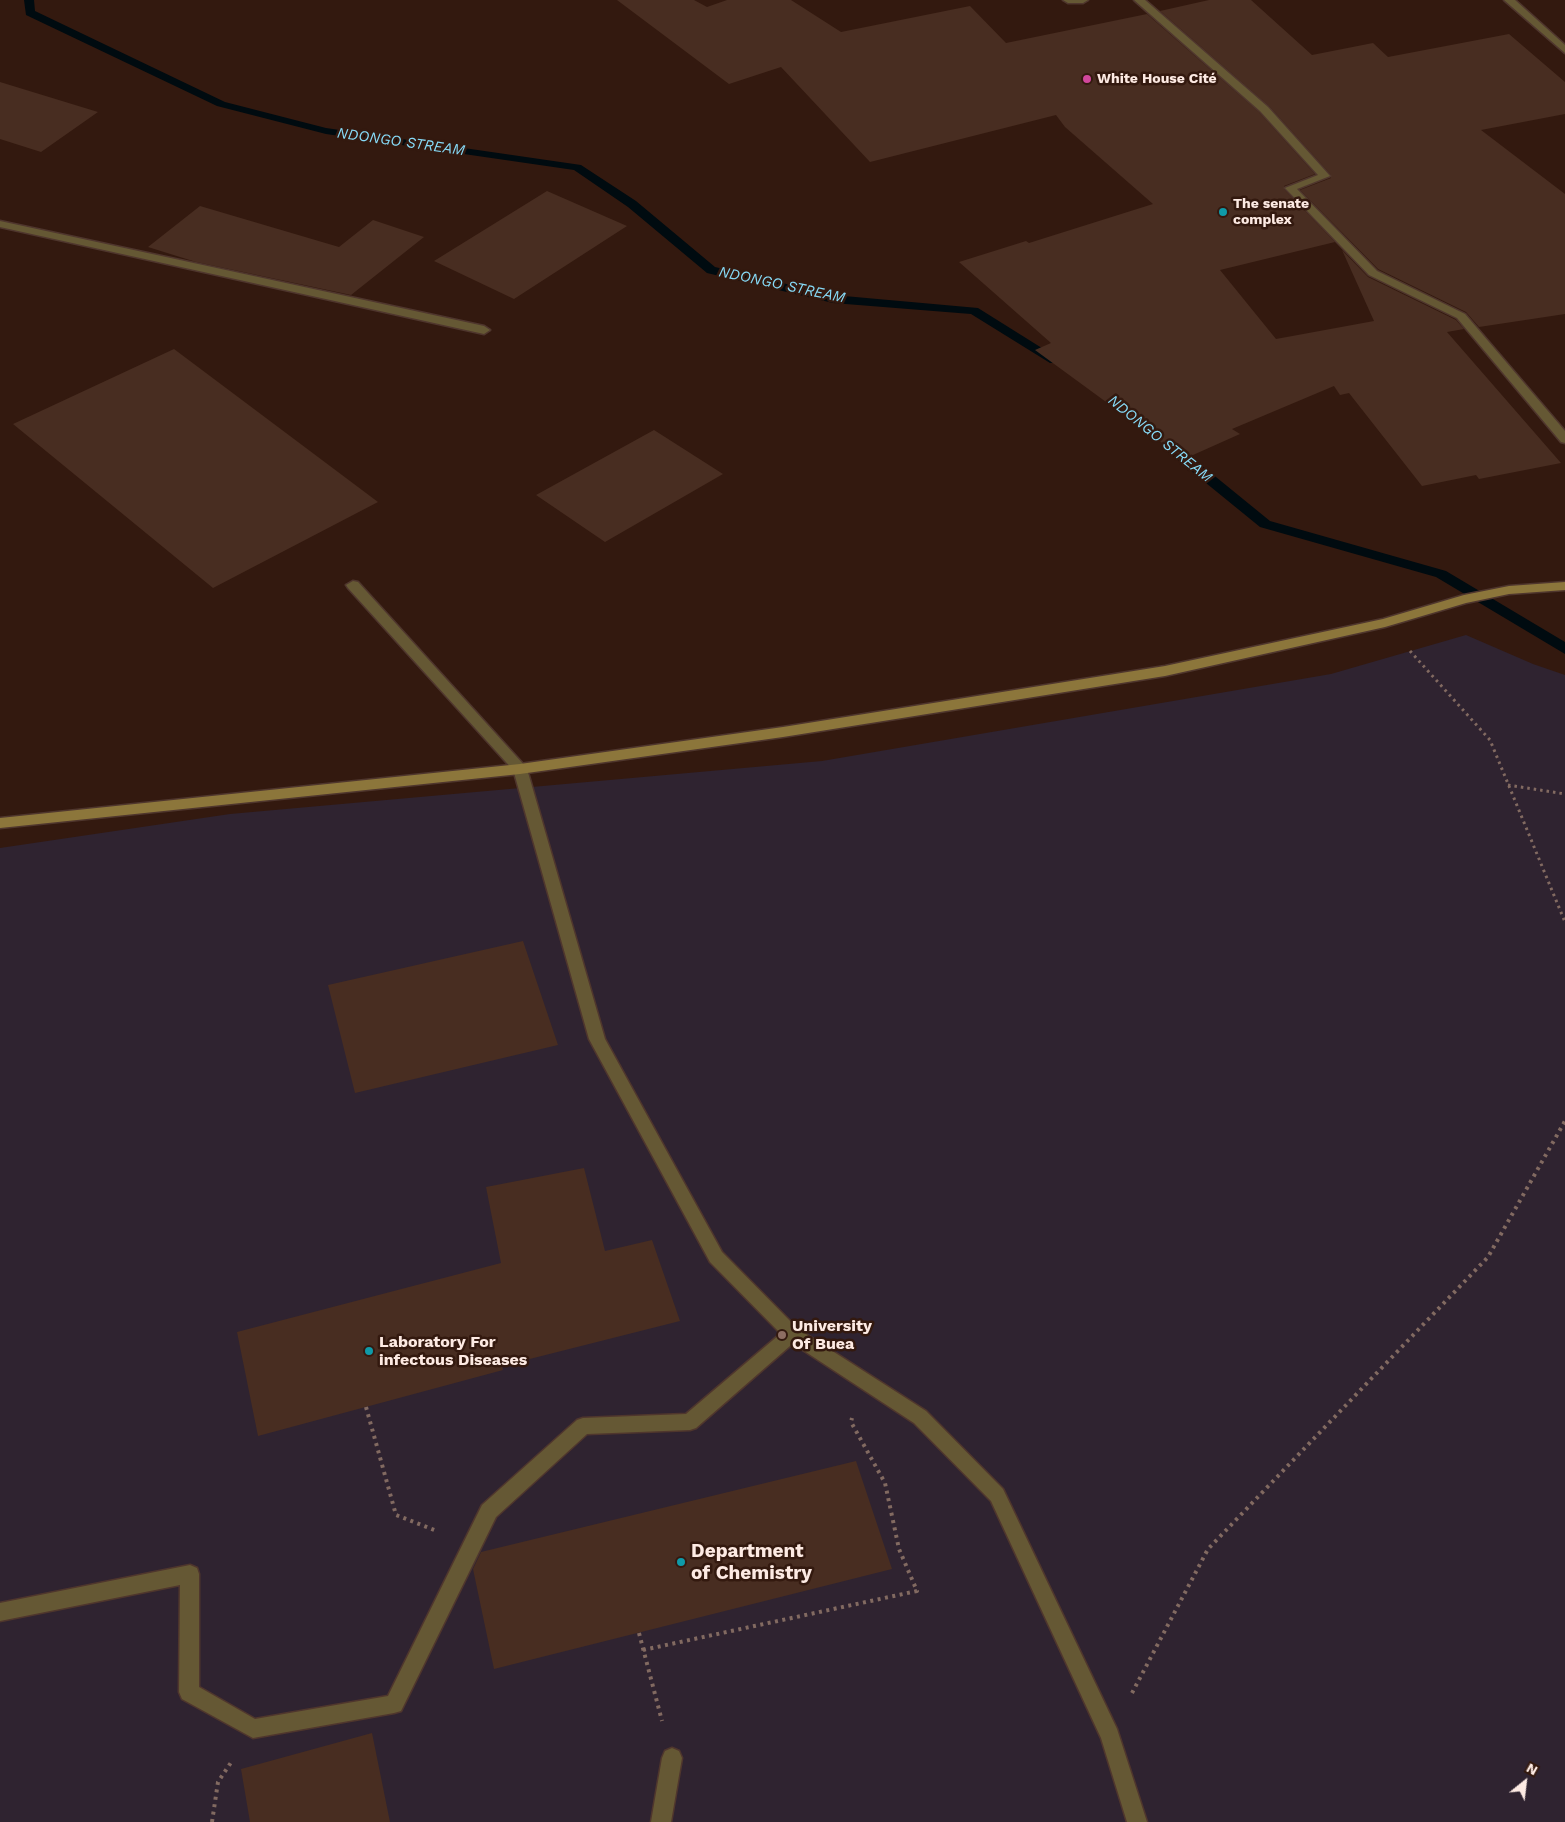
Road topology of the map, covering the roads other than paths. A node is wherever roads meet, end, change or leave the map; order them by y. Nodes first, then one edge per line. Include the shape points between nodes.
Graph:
1 (1068, 0) edge
2 (1083, 0) edge
3 (1139, 0) edge
4 (1509, 0) edge
5 (1565, 50) edge
6 (0, 224) edge
7 (484, 330) dead end
8 (1565, 439) edge
9 (353, 585) dead end
10 (1565, 586) edge
11 (520, 769) junction
12 (0, 823) edge
13 (792, 1334) junction
14 (0, 1612) edge
15 (672, 1758) road end
16 (661, 1822) edge
17 (1137, 1822) edge

1 - 2 street
3 - 8 street via 1264,109 1325,176 1290,188 1373,273 1461,316
4 - 5 street
6 - 7 street
9 - 11 street
10 - 11 street via 1509,590 1464,599 1385,624 1165,671 783,732
11 - 12 street
11 - 13 street via 597,1039 716,1257
13 - 14 street via 690,1422 583,1426 489,1511 394,1704 253,1729 189,1692 190,1574
13 - 17 street via 920,1417 997,1495 1110,1736
15 - 16 street

